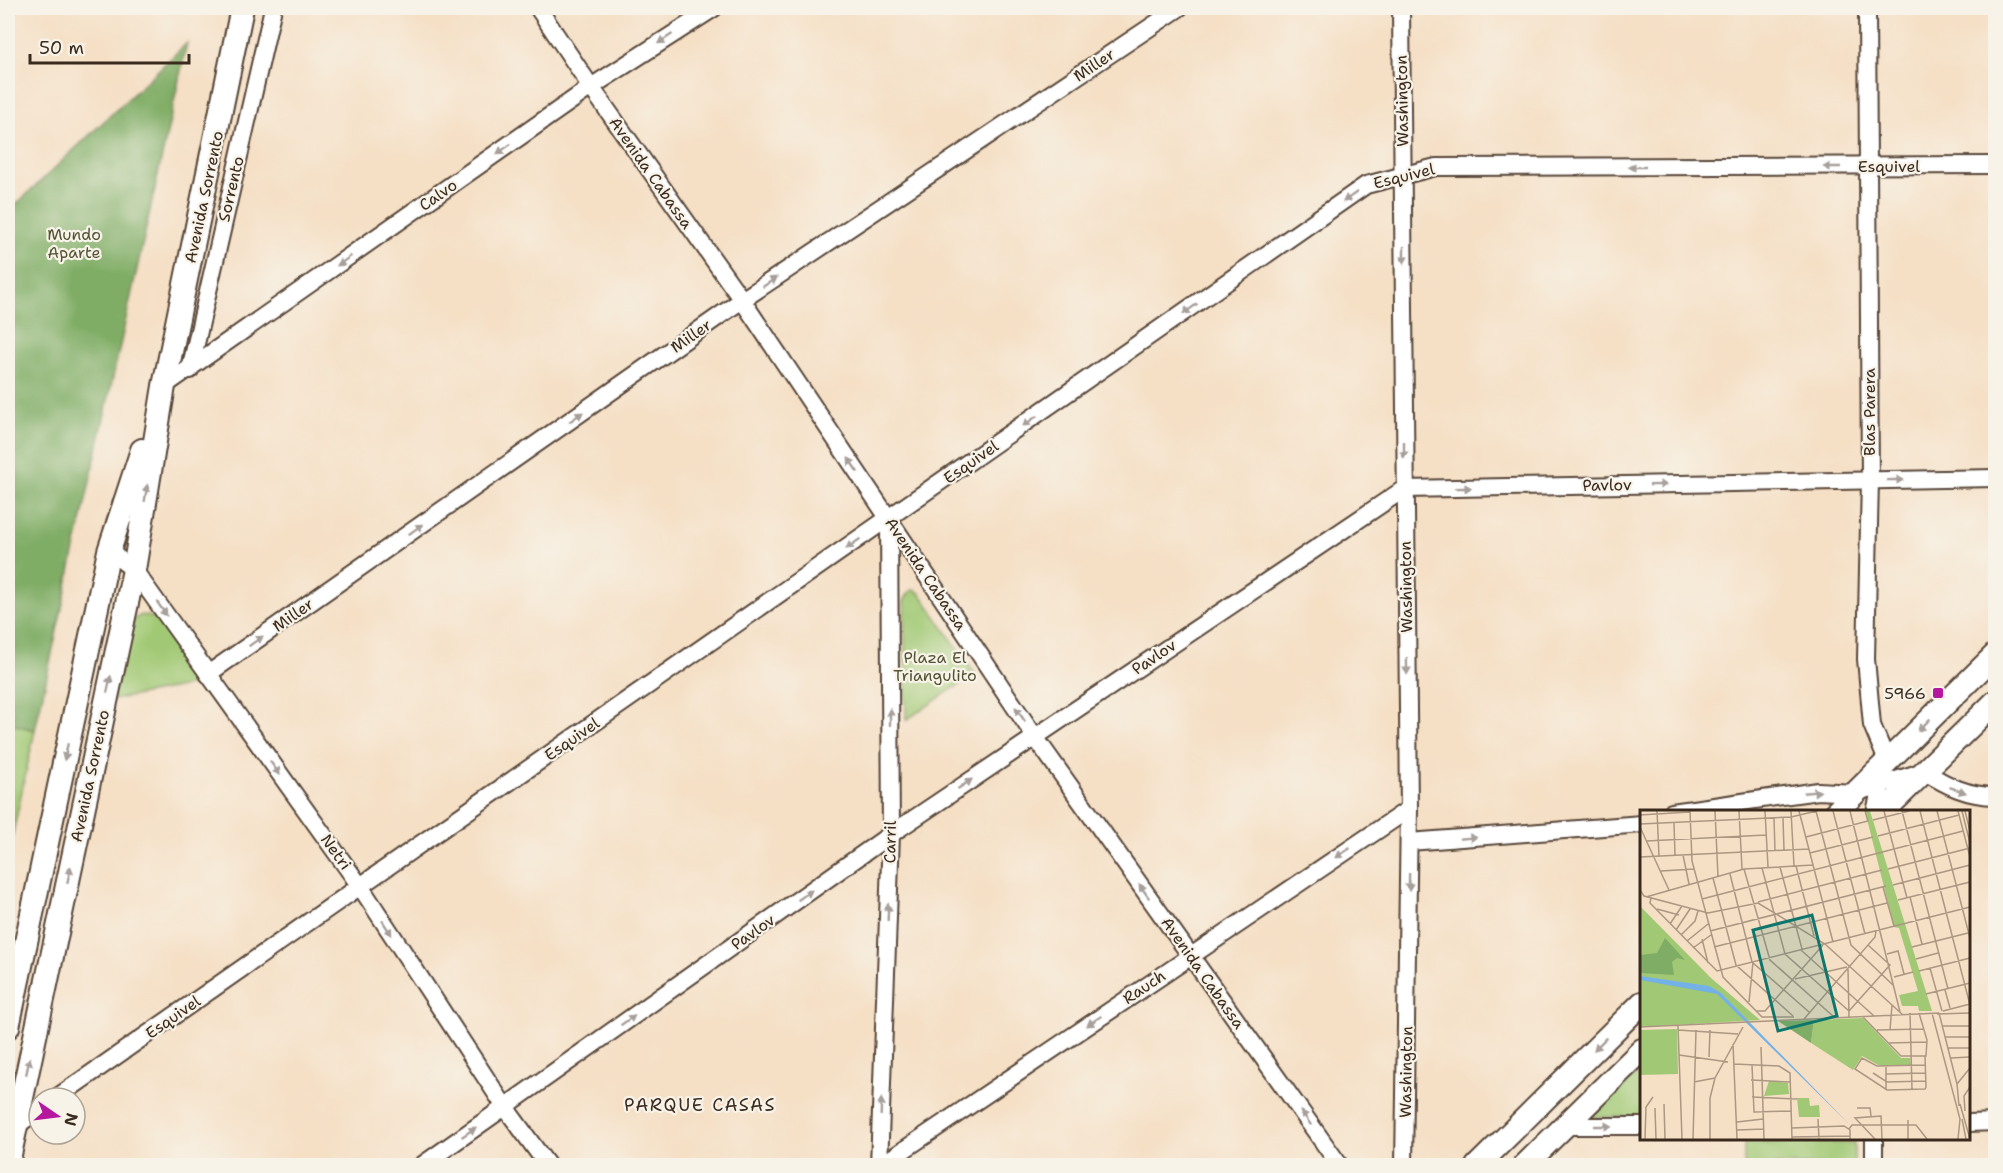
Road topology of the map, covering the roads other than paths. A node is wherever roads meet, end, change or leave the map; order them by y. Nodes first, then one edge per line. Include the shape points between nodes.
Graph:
1 (242, 8) edge
2 (273, 8) edge
3 (538, 8) edge
4 (714, 8) edge
5 (1179, 8) edge
6 (1401, 8) edge
7 (1866, 8) edge
8 (591, 87) junction
9 (1995, 165) edge
10 (1868, 167) junction
11 (1403, 176) junction
12 (742, 300) junction
13 (190, 370) junction
14 (164, 386) junction
15 (1995, 478) edge
16 (1870, 480) junction
17 (1404, 489) junction
18 (889, 519) junction
19 (109, 551) junction
20 (134, 570) junction
21 (1995, 654) edge
22 (208, 674) junction
23 (1995, 701) edge
24 (1035, 737) junction
25 (1887, 761) junction
26 (1924, 771) junction
27 (1881, 785) junction
28 (1855, 793) junction
29 (1995, 796) edge
30 (1409, 809) junction
31 (1686, 810) edge
32 (1838, 810) edge
33 (1875, 810) edge
34 (1885, 810) edge
35 (1640, 824) edge
36 (891, 834) junction
37 (1409, 842) junction
38 (360, 886) junction
39 (1190, 956) junction
40 (1640, 1004) edge
41 (8, 1027) edge
42 (1640, 1051) edge
43 (73, 1086) edge
44 (505, 1107) junction
45 (27, 1117) edge
46 (1995, 1122) edge
47 (1970, 1123) edge
48 (12, 1125) edge
49 (1564, 1126) junction
50 (1640, 1126) edge
51 (1874, 1140) edge
52 (8, 1164) edge
53 (421, 1166) edge
54 (548, 1166) edge
55 (879, 1166) edge
56 (1340, 1166) edge
57 (1404, 1166) edge
58 (1477, 1166) edge
59 (1524, 1166) edge
60 (1874, 1166) edge

1 - 14 main road, Avenida Sorrento
2 - 13 street, Sorrento
3 - 8 street, Avenida Cabassa
4 -> 8 street, Calvo
12 -> 5 street, Miller
6 - 11 street, Washington
7 - 10 street, Blas Parera
8 - 12 street, Avenida Cabassa
8 -> 13 street, Calvo
9 - 10 street, Esquivel
10 -> 11 street, Esquivel via 1436,167
10 - 16 street, Blas Parera
11 -> 17 street, Washington
11 -> 18 street, Esquivel via 1366,185
18 -> 12 street, Avenida Cabassa
22 -> 12 street, Miller
13 - 14 street, Calvo
14 - 19 main road, Avenida Sorrento
20 -> 14 main road, Avenida Sorrento
16 -> 15 street, Pavlov
17 -> 16 street, Pavlov
16 - 25 street, Blas Parera via 1866,659 1872,725
17 - 24 street, Pavlov
17 -> 30 street, Washington
24 -> 18 street, Avenida Cabassa
36 -> 18 street, Carril
18 -> 38 street, Esquivel
19 - 20 street, Netri
19 -> 41 main road, Avenida Sorrento
20 -> 22 street, Netri
48 -> 20 main road, Avenida Sorrento
21 -> 25 main road
22 -> 38 street, Netri
23 - 26 main road
36 -> 24 street, Pavlov
39 -> 24 street, Avenida Cabassa
25 - 27 street
25 - 28 main road
26 - 27 street
26 -> 29 street via 1951,788
26 - 34 main road
27 - 28 street
27 - 33 street
31 -> 28 street via 1818,791
28 - 32 main road
30 - 37 street, Washington
30 -> 39 street, Rauch
37 -> 35 street
44 -> 36 street, Pavlov
55 -> 36 street, Carril
37 -> 57 street, Washington
38 - 43 street, Esquivel
38 -> 44 street, Netri
39 -> 55 street, Rauch
56 -> 39 street, Avenida Cabassa
40 -> 58 main road
42 - 49 main road
53 -> 44 street, Pavlov
44 - 54 street, Netri
45 - 48 street
46 - 47 street
48 - 52 main road, Avenida Sorrento
49 -> 50 street
49 - 59 main road
51 - 60 street

